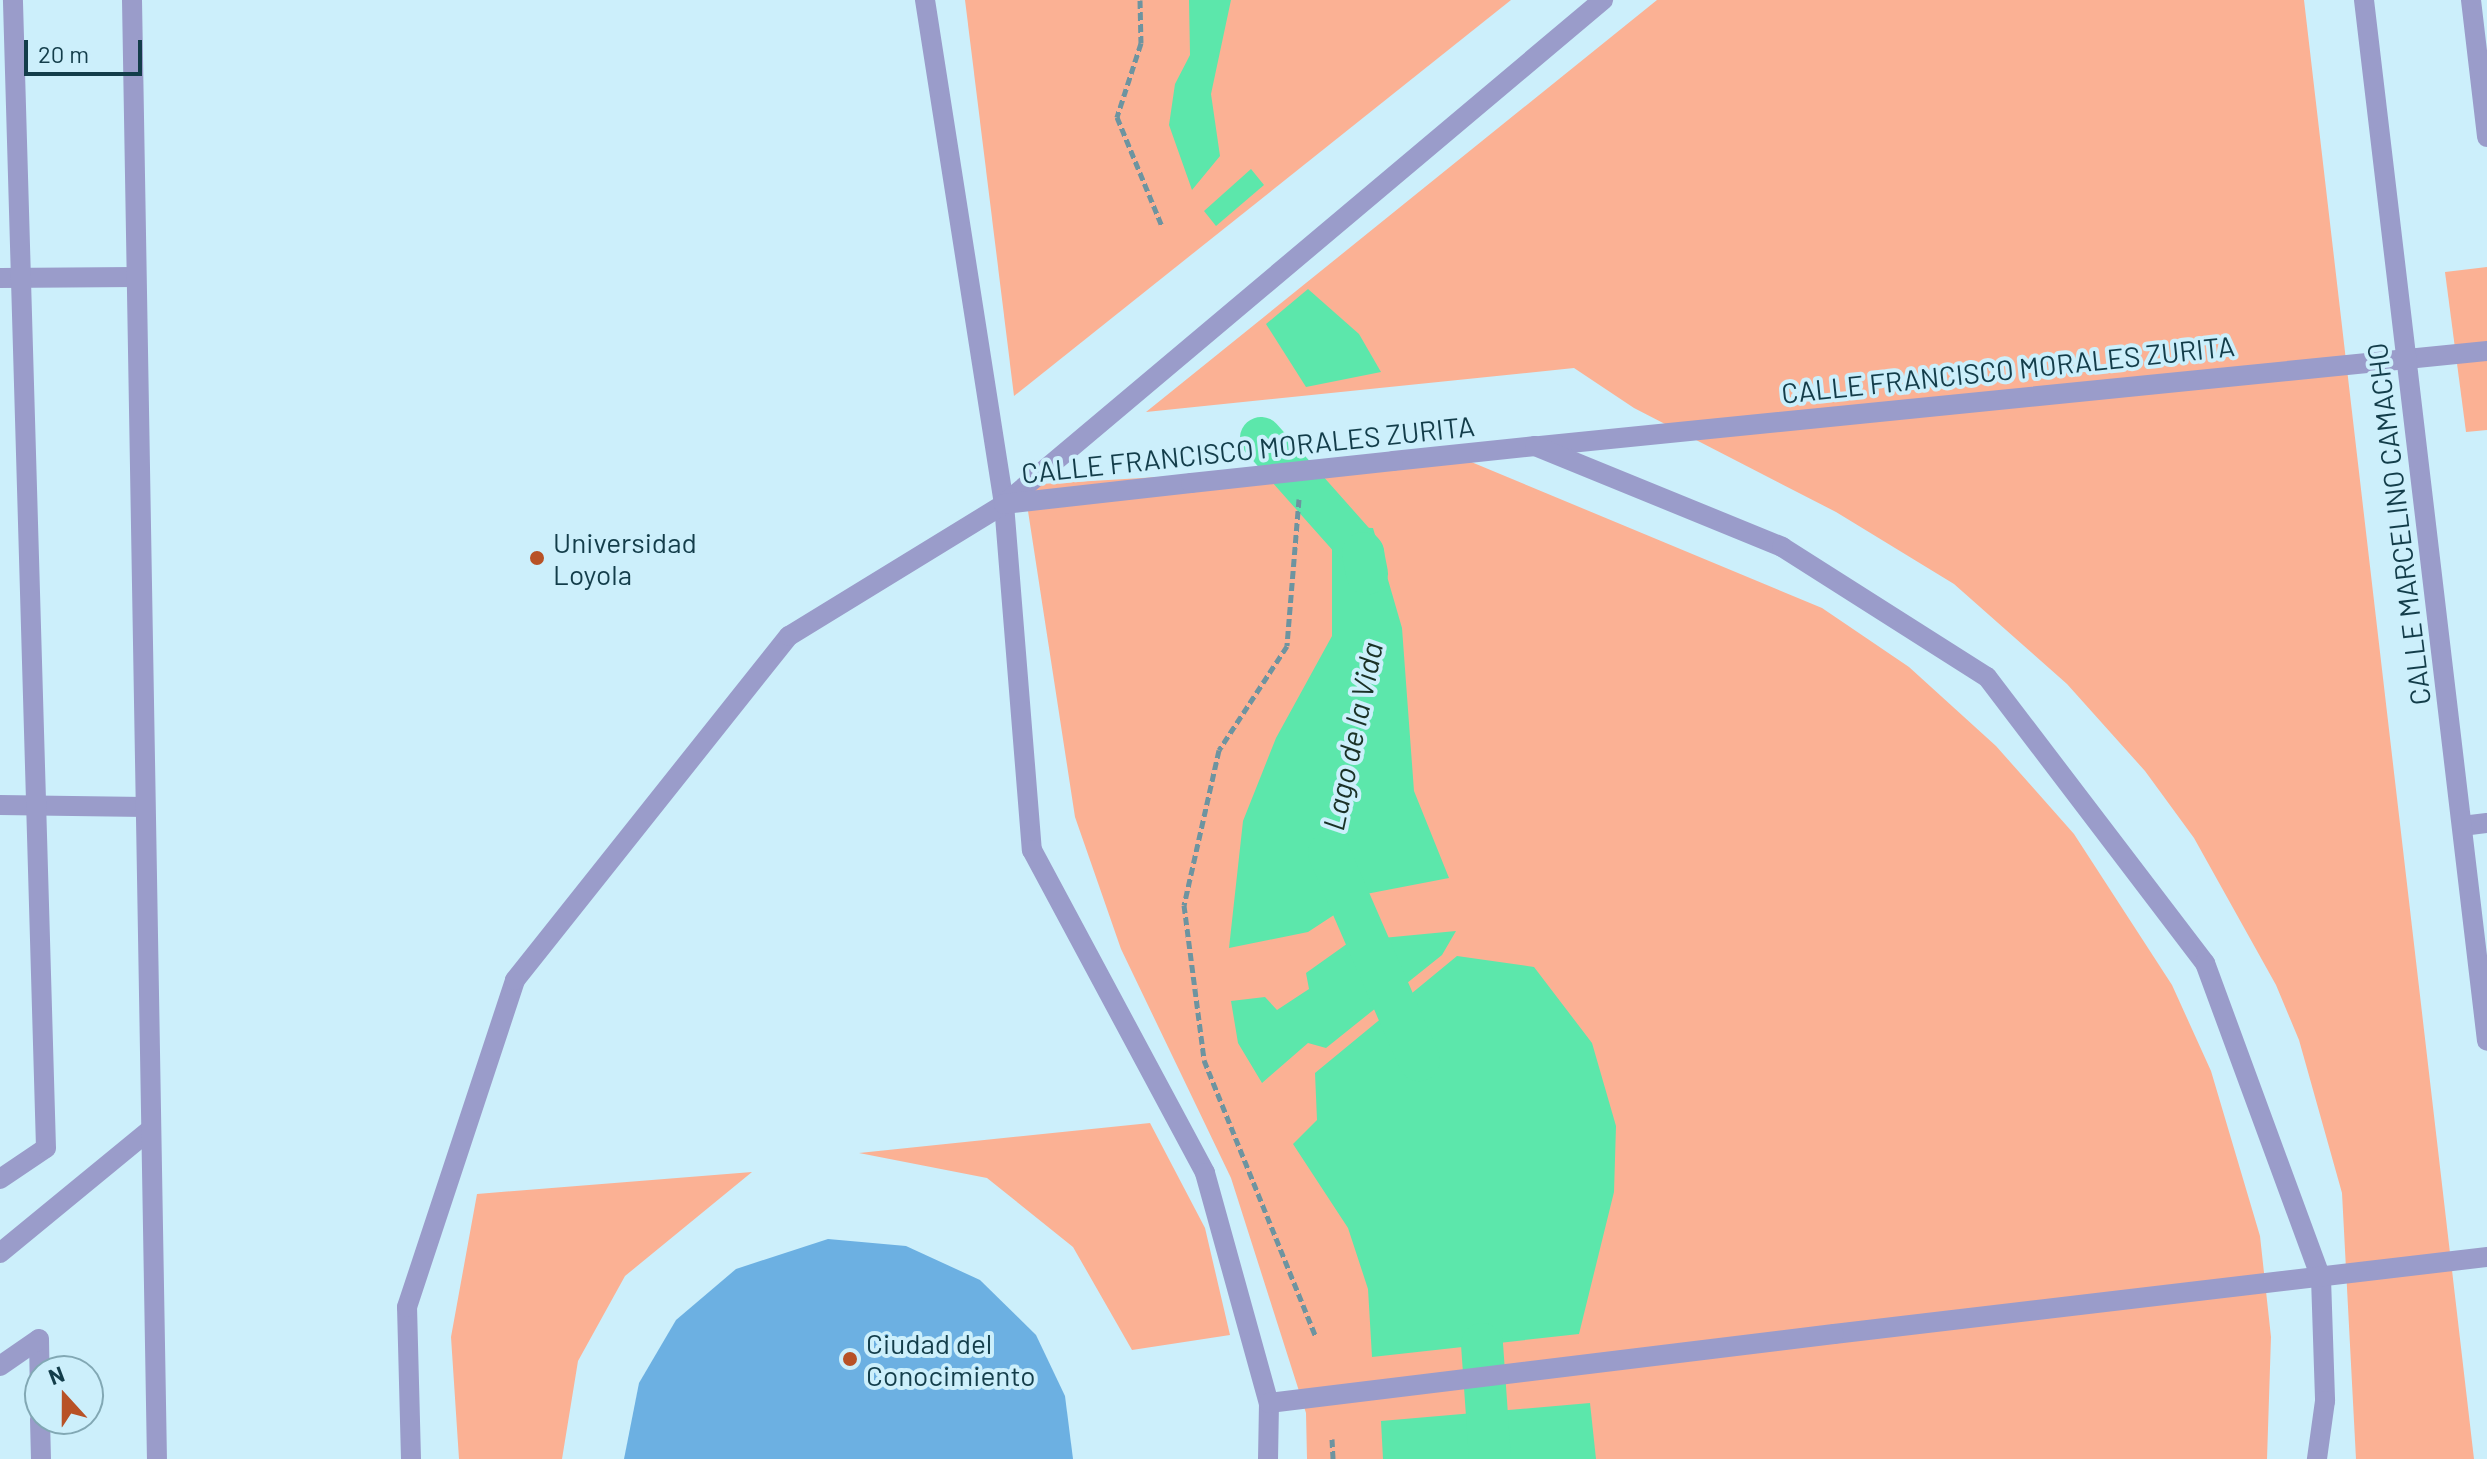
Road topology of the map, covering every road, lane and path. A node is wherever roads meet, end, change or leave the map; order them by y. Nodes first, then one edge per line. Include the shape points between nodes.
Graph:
1 (13, 0) edge
2 (132, 0) edge
3 (925, 0) edge
4 (1140, 0) edge
5 (1603, 0) edge
6 (2364, 0) edge
7 (2471, 0) edge
8 (2487, 137) edge
9 (1162, 226) dead end
10 (136, 277) junction
11 (0, 278) edge
12 (22, 278) junction
13 (2487, 351) edge
14 (2406, 359) junction
15 (1535, 446) junction
16 (1300, 490) dead end
17 (1004, 504) junction
18 (0, 805) edge
19 (37, 805) junction
20 (145, 807) junction
21 (2487, 823) edge
22 (2462, 826) junction
23 (2487, 1041) edge
24 (150, 1130) junction
25 (0, 1179) edge
26 (0, 1253) edge
27 (2487, 1257) edge
28 (2321, 1278) junction
29 (1316, 1337) dead end
30 (39, 1355) edge
31 (0, 1366) edge
32 (1269, 1403) junction
33 (40, 1435) edge
34 (1332, 1439) dead end
35 (41, 1459) edge
36 (157, 1459) edge
37 (411, 1459) edge
38 (1268, 1459) edge
39 (1333, 1459) edge
40 (2317, 1459) edge

1 - 12 street
2 - 10 street
3 - 17 street
4 - 9 path via 1141,43 1117,117
5 - 17 street
6 - 14 street, CALLE MARCELINO CAMACHO
7 - 8 street
10 - 12 street
10 - 20 street
11 - 12 street
12 - 19 street
13 - 14 street, CALLE FRANCISCO MORALES ZURITA
14 - 15 street, CALLE FRANCISCO MORALES ZURITA
14 - 22 street, CALLE MARCELINO CAMACHO
15 - 17 street, CALLE FRANCISCO MORALES ZURITA, bridge
15 - 28 street, CALLE FRANCISCO MORALES ZURITA via 1782,547 1987,677 2205,963
16 - 29 path via 1287,646 1219,750 1184,905 1204,1060
17 - 32 street via 1032,850 1205,1173
17 - 37 street, CALLE FRANCISCO MORALES ZURITA via 789,636 515,980 407,1307
18 - 19 street
19 - 20 street
19 - 25 street via 46,1148
20 - 24 street
21 - 22 street
22 - 23 street, CALLE MARCELINO CAMACHO
24 - 26 street
24 - 36 street
27 - 28 street
28 - 32 street, bridge
28 - 40 street, CALLE FRANCISCO MORALES ZURITA via 2325,1401
30 - 31 street via 39,1339
32 - 38 street
33 - 35 street
34 - 39 path

